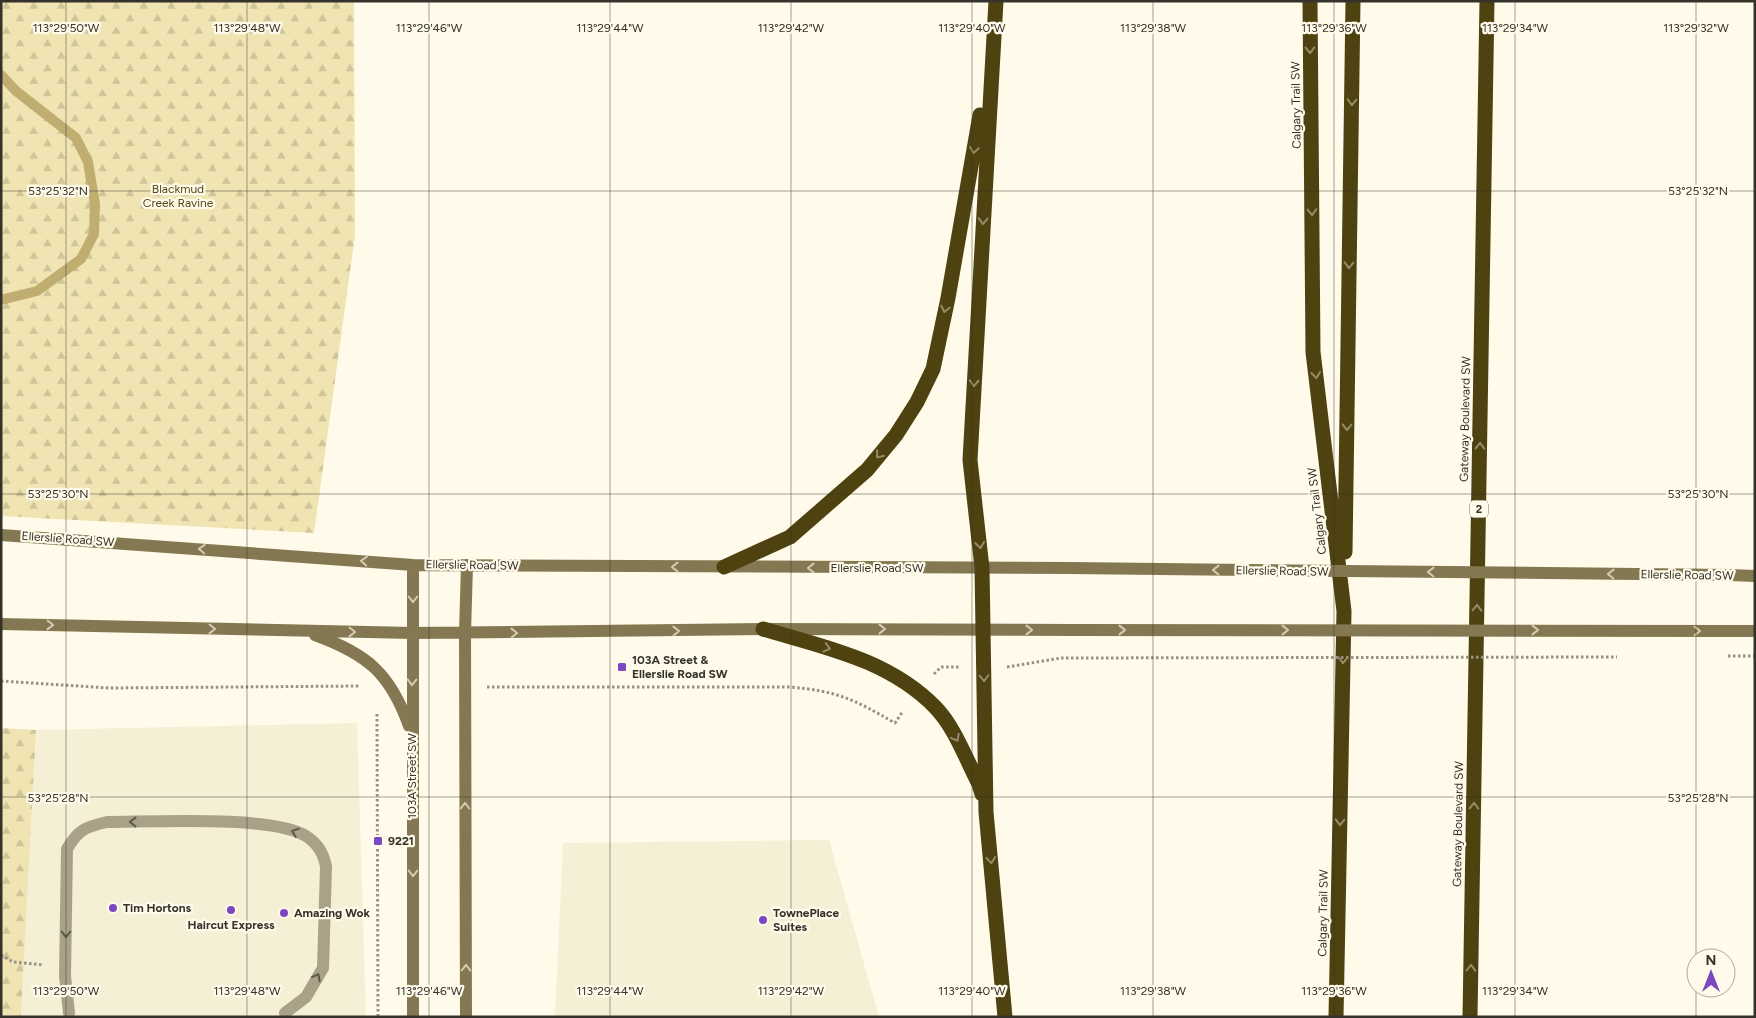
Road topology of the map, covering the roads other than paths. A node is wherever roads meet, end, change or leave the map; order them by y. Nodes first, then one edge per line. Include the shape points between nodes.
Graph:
1 (996, 1) edge
2 (1310, 1) edge
3 (1353, 1) edge
4 (1487, 1) edge
5 (992, 50) junction
6 (1, 534) edge
7 (413, 564) junction
8 (467, 565) junction
9 (724, 567) junction
10 (982, 568) junction
11 (1755, 576) edge
12 (1344, 611) junction
13 (1, 624) edge
14 (763, 630) junction
15 (984, 630) junction
16 (1755, 630) edge
17 (303, 631) junction
18 (413, 633) junction
19 (465, 633) junction
20 (412, 736) junction
21 (986, 812) junction
22 (69, 1013) dead end
23 (285, 1013) dead end
24 (413, 1017) edge
25 (466, 1017) edge
26 (1005, 1017) edge
27 (1336, 1017) edge
28 (1470, 1017) edge

1 - 5 highway
2 -> 12 highway, Calgary Trail SW via 1313,352
3 -> 12 highway
28 -> 4 highway, Gateway Boulevard SW / 2
5 -> 9 highway via 933,369 917,402 896,435 867,470 790,537
5 -> 10 highway via 970,460
7 -> 6 main road, Ellerslie Road SW
7 - 8 main road, Ellerslie Road SW
7 -> 18 main road, 103A Street SW
9 -> 8 main road, Ellerslie Road SW
8 - 19 main road
10 -> 9 main road, Ellerslie Road SW
11 -> 10 main road, Ellerslie Road SW, bridge
10 - 15 highway
12 -> 27 highway, Calgary Trail SW
13 -> 17 main road
14 -> 15 main road
19 -> 14 main road
14 -> 21 highway via 858,657 903,680 918,692 948,724 980,784
15 -> 16 main road, bridge
15 -> 21 highway
17 -> 18 main road
17 - 20 main road via 338,644 367,660 391,686
18 - 19 main road
18 -> 20 main road, 103A Street SW
25 -> 19 main road
20 -> 24 main road, 103A Street SW
21 -> 26 highway
23 -> 22 lane via 306,997 323,968 326,867 325,855 318,847 306,836 288,829 250,823 107,822 91,825 76,834 67,849 66,996

